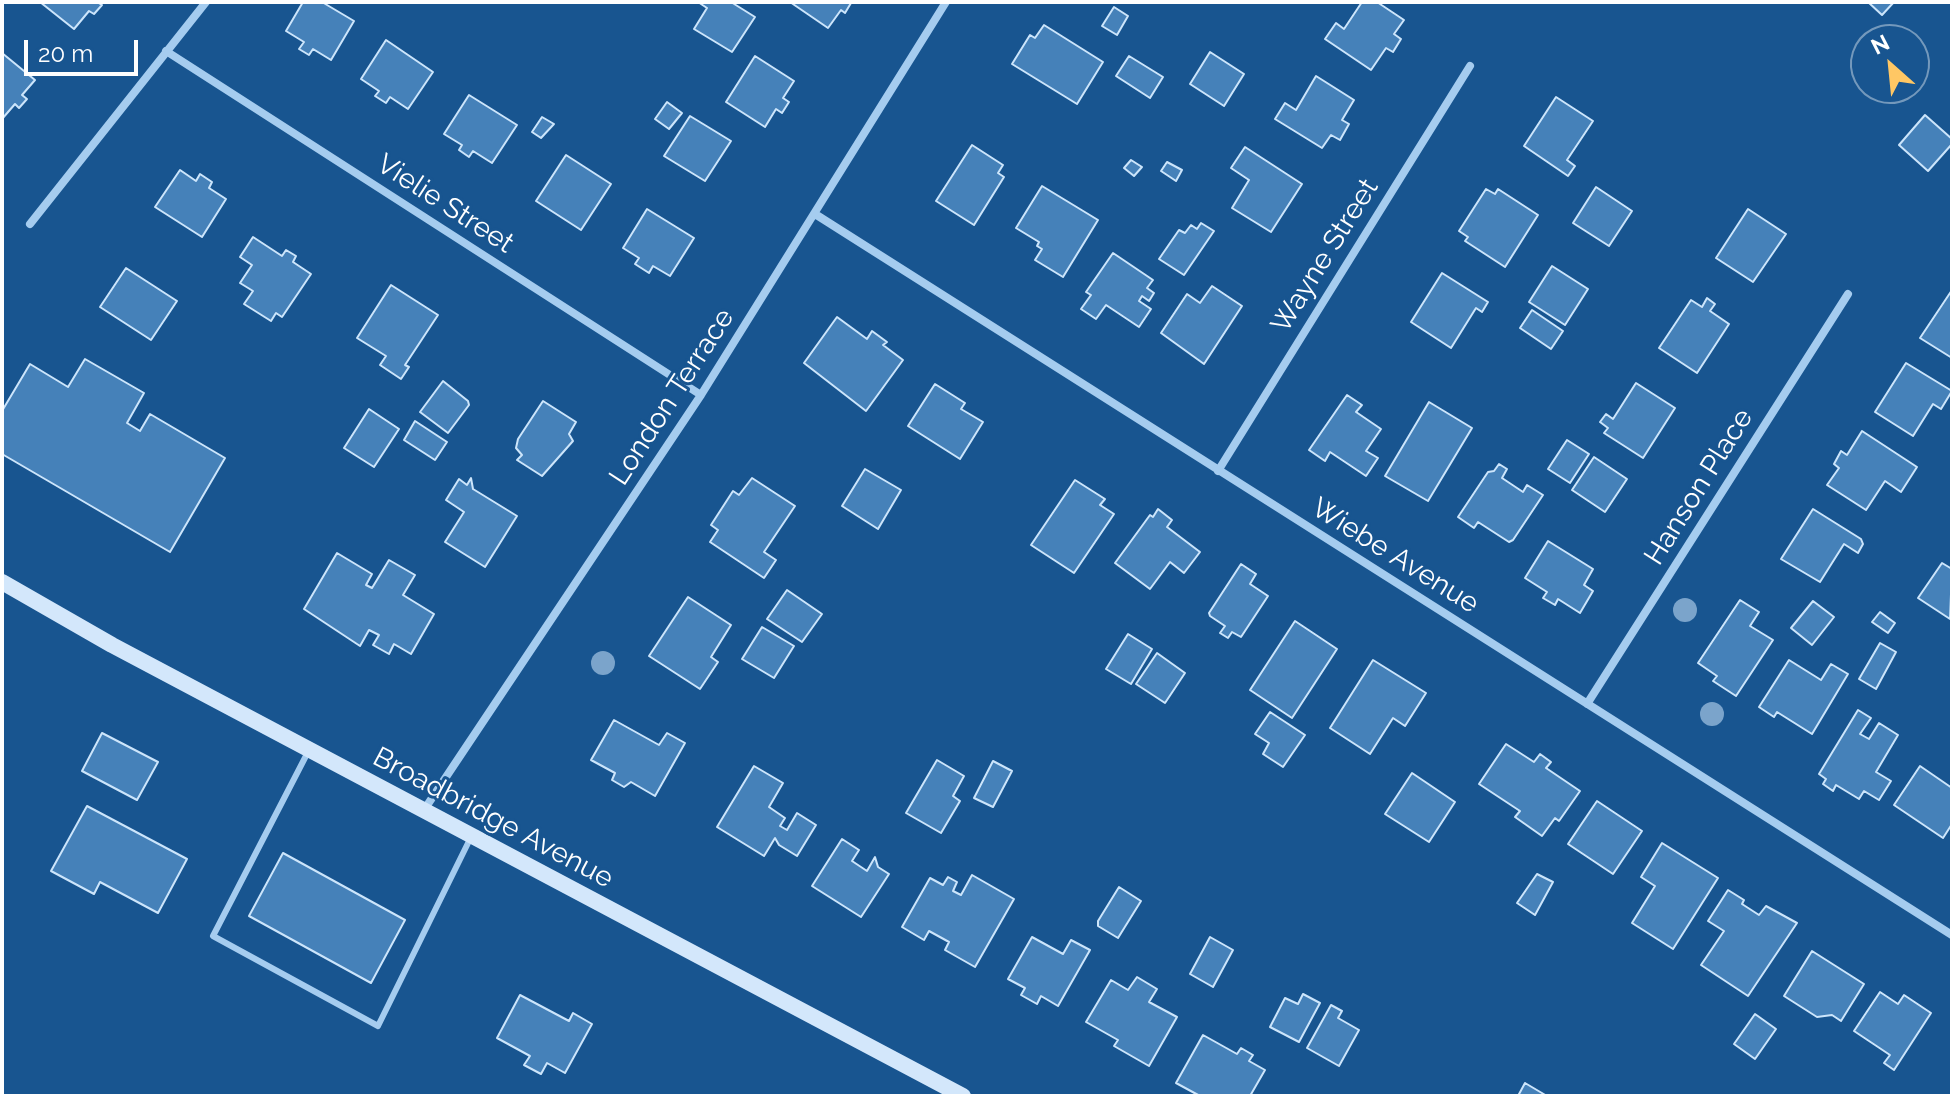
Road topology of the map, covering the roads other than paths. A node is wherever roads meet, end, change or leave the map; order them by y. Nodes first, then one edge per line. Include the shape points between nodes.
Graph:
1 (206, 2) edge
2 (946, 2) edge
3 (166, 51) junction
4 (1470, 66) dead end
5 (815, 214) junction
6 (30, 224) dead end
7 (1848, 294) dead end
8 (701, 395) junction
9 (1218, 471) junction
10 (2, 582) edge
11 (1587, 704) junction
12 (309, 750) junction
13 (424, 810) junction
14 (472, 836) junction
15 (1952, 935) edge
16 (963, 1096) edge

1 - 3 street
2 - 5 street, London Terrace
3 - 6 street
3 - 8 street, Vielie Street
4 - 9 street, Wayne Street
5 - 8 street, London Terrace
5 - 9 street, Wiebe Avenue
7 - 11 street, Hanson Place
8 - 13 street, London Terrace
9 - 11 street, Wiebe Avenue
10 - 12 main road, Broadbridge Avenue
11 - 15 street, Wiebe Avenue
12 - 13 main road, Broadbridge Avenue
12 - 14 lane via 213,936 378,1026
13 - 14 main road, Broadbridge Avenue
14 - 16 main road, Broadbridge Avenue

